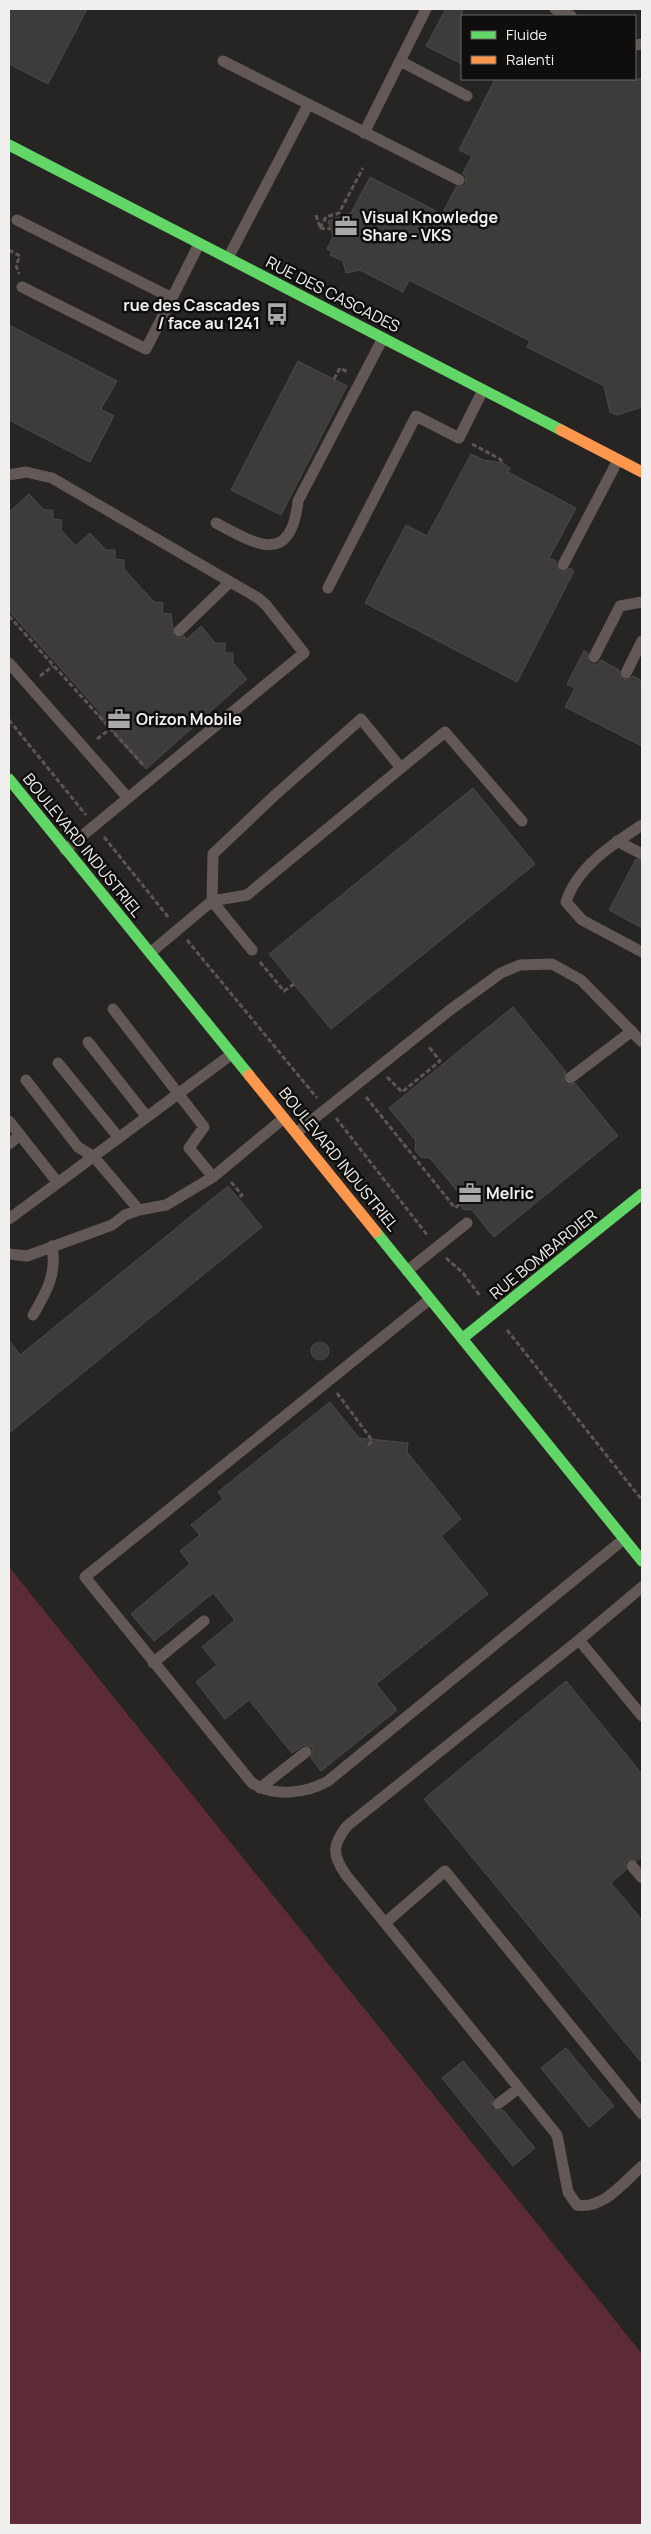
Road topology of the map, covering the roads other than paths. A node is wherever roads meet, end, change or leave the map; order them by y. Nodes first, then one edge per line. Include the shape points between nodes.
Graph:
1 (426, 9) edge
2 (555, 9) edge
3 (569, 15) edge
4 (223, 61) dead end
5 (400, 61) junction
6 (467, 96) dead end
7 (308, 105) junction
8 (364, 133) junction
9 (9, 145) edge
10 (459, 180) dead end
11 (17, 220) dead end
12 (200, 244) junction
13 (228, 258) junction
14 (22, 287) dead end
15 (172, 298) junction
16 (383, 338) junction
17 (483, 390) junction
18 (618, 460) junction
19 (642, 472) edge
20 (9, 475) edge
21 (216, 523) dead end
22 (563, 565) dead end
23 (230, 582) junction
24 (328, 588) dead end
25 (642, 602) edge
26 (179, 630) dead end
27 (642, 641) edge
28 (594, 656) dead end
29 (9, 663) edge
30 (626, 673) dead end
31 (401, 768) junction
32 (9, 779) edge
33 (128, 798) junction
34 (522, 821) dead end
35 (642, 825) edge
36 (617, 841) junction
37 (65, 850) junction
38 (642, 854) edge
39 (212, 901) junction
40 (642, 952) edge
41 (150, 953) junction
42 (255, 955) road end
43 (113, 1009) dead end
44 (632, 1031) junction
45 (88, 1042) dead end
46 (642, 1042) edge
47 (232, 1054) junction
48 (58, 1063) dead end
49 (570, 1078) dead end
50 (26, 1080) dead end
51 (180, 1094) junction
52 (147, 1117) junction
53 (284, 1118) junction
54 (9, 1121) edge
55 (296, 1133) junction
56 (20, 1135) junction
57 (119, 1138) junction
58 (9, 1144) edge
59 (94, 1157) junction
60 (213, 1177) junction
61 (58, 1183) junction
62 (642, 1194) edge
63 (139, 1210) junction
64 (9, 1219) edge
65 (468, 1224) dead end
66 (52, 1246) junction
67 (9, 1254) edge
68 (407, 1270) junction
69 (430, 1299) junction
70 (33, 1315) dead end
71 (463, 1338) junction
72 (624, 1539) junction
73 (642, 1561) edge
74 (642, 1587) edge
75 (204, 1621) dead end
76 (579, 1640) junction
77 (153, 1663) junction
78 (642, 1716) edge
79 (306, 1752) dead end
80 (260, 1788) junction
81 (632, 1866) dead end
82 (642, 1878) edge
83 (385, 1923) junction
84 (518, 2088) junction
85 (498, 2104) dead end
86 (642, 2114) edge
87 (642, 2166) edge

1 - 5 lane
2 - 3 lane
4 - 7 lane
5 - 6 lane
5 - 8 lane
7 - 8 lane
7 - 13 lane
8 - 10 lane
9 - 12 street, RUE DES CASCADES
11 - 15 lane
12 - 13 street, RUE DES CASCADES
12 - 15 lane
13 - 16 street, RUE DES CASCADES
14 - 15 lane via 146,349
16 - 17 street, RUE DES CASCADES
16 - 21 lane via 298,501 295,522 286,540 268,545 252,541
17 - 18 street, RUE DES CASCADES
17 - 24 lane via 459,438 416,416
18 - 19 street, RUE DES CASCADES
18 - 22 lane
20 - 23 lane via 26,472 52,478
23 - 26 lane
23 - 33 lane via 266,605 304,653
25 - 28 lane via 620,606
27 - 30 lane
29 - 33 lane
31 - 34 lane via 445,732
31 - 39 lane via 247,895
31 - 39 lane via 361,719 213,854
32 - 37 street, BOULEVARD INDUSTRIEL
33 - 37 lane
35 - 36 lane
36 - 38 lane
36 - 40 lane via 591,864 566,902 582,920
37 - 41 street, BOULEVARD INDUSTRIEL
39 - 41 lane
39 - 42 lane
41 - 47 street, BOULEVARD INDUSTRIEL
43 - 51 lane
44 - 46 lane
44 - 49 lane
44 - 55 lane via 581,980 557,966 520,965 501,973 450,1010
45 - 52 lane
47 - 51 lane
47 - 53 street, BOULEVARD INDUSTRIEL
48 - 57 lane
50 - 59 lane via 78,1147
51 - 52 lane
51 - 60 lane via 204,1127 189,1148
52 - 57 lane
53 - 55 street, BOULEVARD INDUSTRIEL
53 - 60 lane
54 - 56 lane
55 - 68 street, BOULEVARD INDUSTRIEL
56 - 58 lane
56 - 61 lane
57 - 59 lane
59 - 61 lane
59 - 63 lane
60 - 63 lane via 166,1205
61 - 64 lane
62 - 71 street, RUE BOMBARDIER
63 - 66 lane via 112,1224
65 - 68 lane
66 - 67 lane via 26,1256
66 - 70 lane via 50,1287
68 - 69 street, BOULEVARD INDUSTRIEL
69 - 71 street, BOULEVARD INDUSTRIEL
69 - 77 lane via 85,1577
71 - 72 street, BOULEVARD INDUSTRIEL
72 - 73 street, BOULEVARD INDUSTRIEL
72 - 80 lane via 328,1781 306,1790 288,1792
74 - 76 lane
75 - 77 lane
76 - 78 lane
76 - 83 lane via 339,1836 335,1849 337,1862
77 - 80 lane via 246,1776
79 - 80 lane
81 - 82 lane
83 - 84 lane
83 - 86 lane via 445,1871
84 - 85 lane
84 - 87 lane via 557,2135 568,2192 577,2205 587,2207 601,2202

